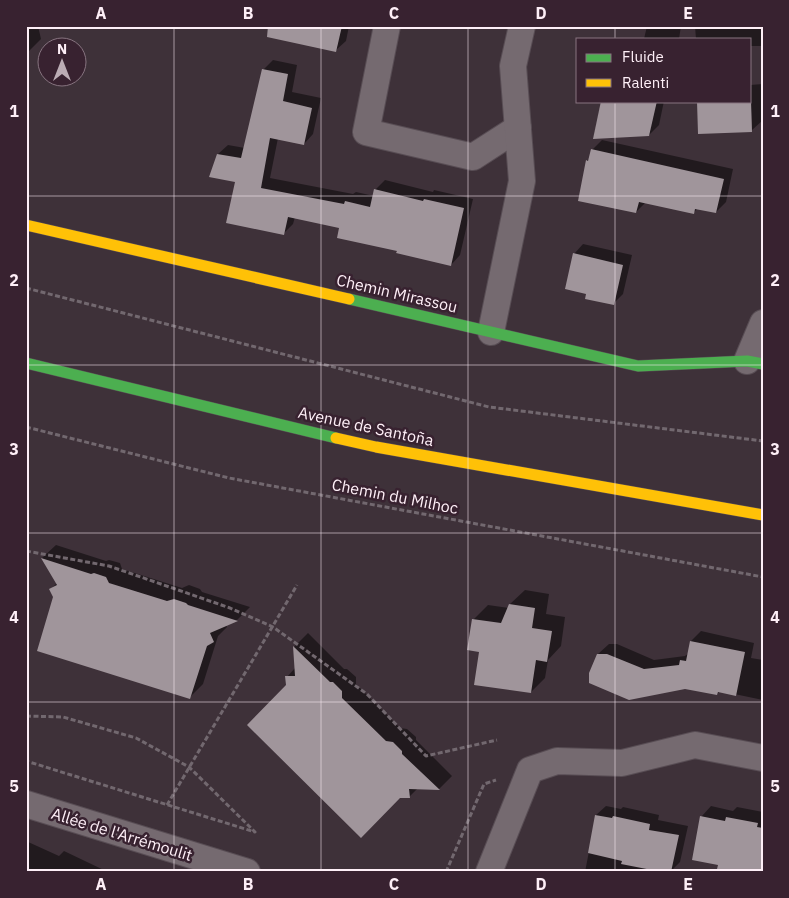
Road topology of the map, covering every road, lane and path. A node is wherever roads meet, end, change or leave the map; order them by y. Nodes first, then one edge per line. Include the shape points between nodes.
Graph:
1 (387, 26) edge
2 (522, 26) edge
3 (518, 128) junction
4 (26, 225) edge
5 (26, 288) edge
6 (763, 323) edge
7 (491, 332) junction
8 (26, 362) edge
9 (755, 362) edge
10 (26, 427) edge
11 (763, 441) edge
12 (763, 513) edge
13 (26, 552) edge
14 (763, 577) edge
15 (297, 585) dead end
16 (273, 627) junction
17 (26, 716) edge
18 (497, 740) dead end
19 (763, 758) edge
20 (26, 761) edge
21 (189, 767) junction
22 (530, 770) junction
23 (26, 804) edge
24 (167, 805) junction
25 (247, 872) edge
26 (446, 872) edge
27 (490, 872) edge

1 - 3 street via 366,132 473,157
2 - 3 street via 512,66
3 - 7 street via 522,181
4 - 7 main road, Chemin Mirassou
5 - 11 path via 490,407
6 - 9 street
7 - 9 main road, Chemin Mirassou via 638,366
8 - 12 main road, Avenue de Santoña via 376,447
10 - 14 path, Chemin du Milhoc via 230,478
13 - 16 path via 109,566 230,608
15 - 16 path
16 - 18 path via 367,694 426,756
16 - 21 path
17 - 21 path via 63,717 136,738
19 - 22 street via 695,745 622,763 557,760
20 - 24 path
21 - 24 path
21 - 24 path via 255,832
22 - 26 path via 484,784
22 - 27 street
23 - 25 street, Allée de l'Arrémoulit

